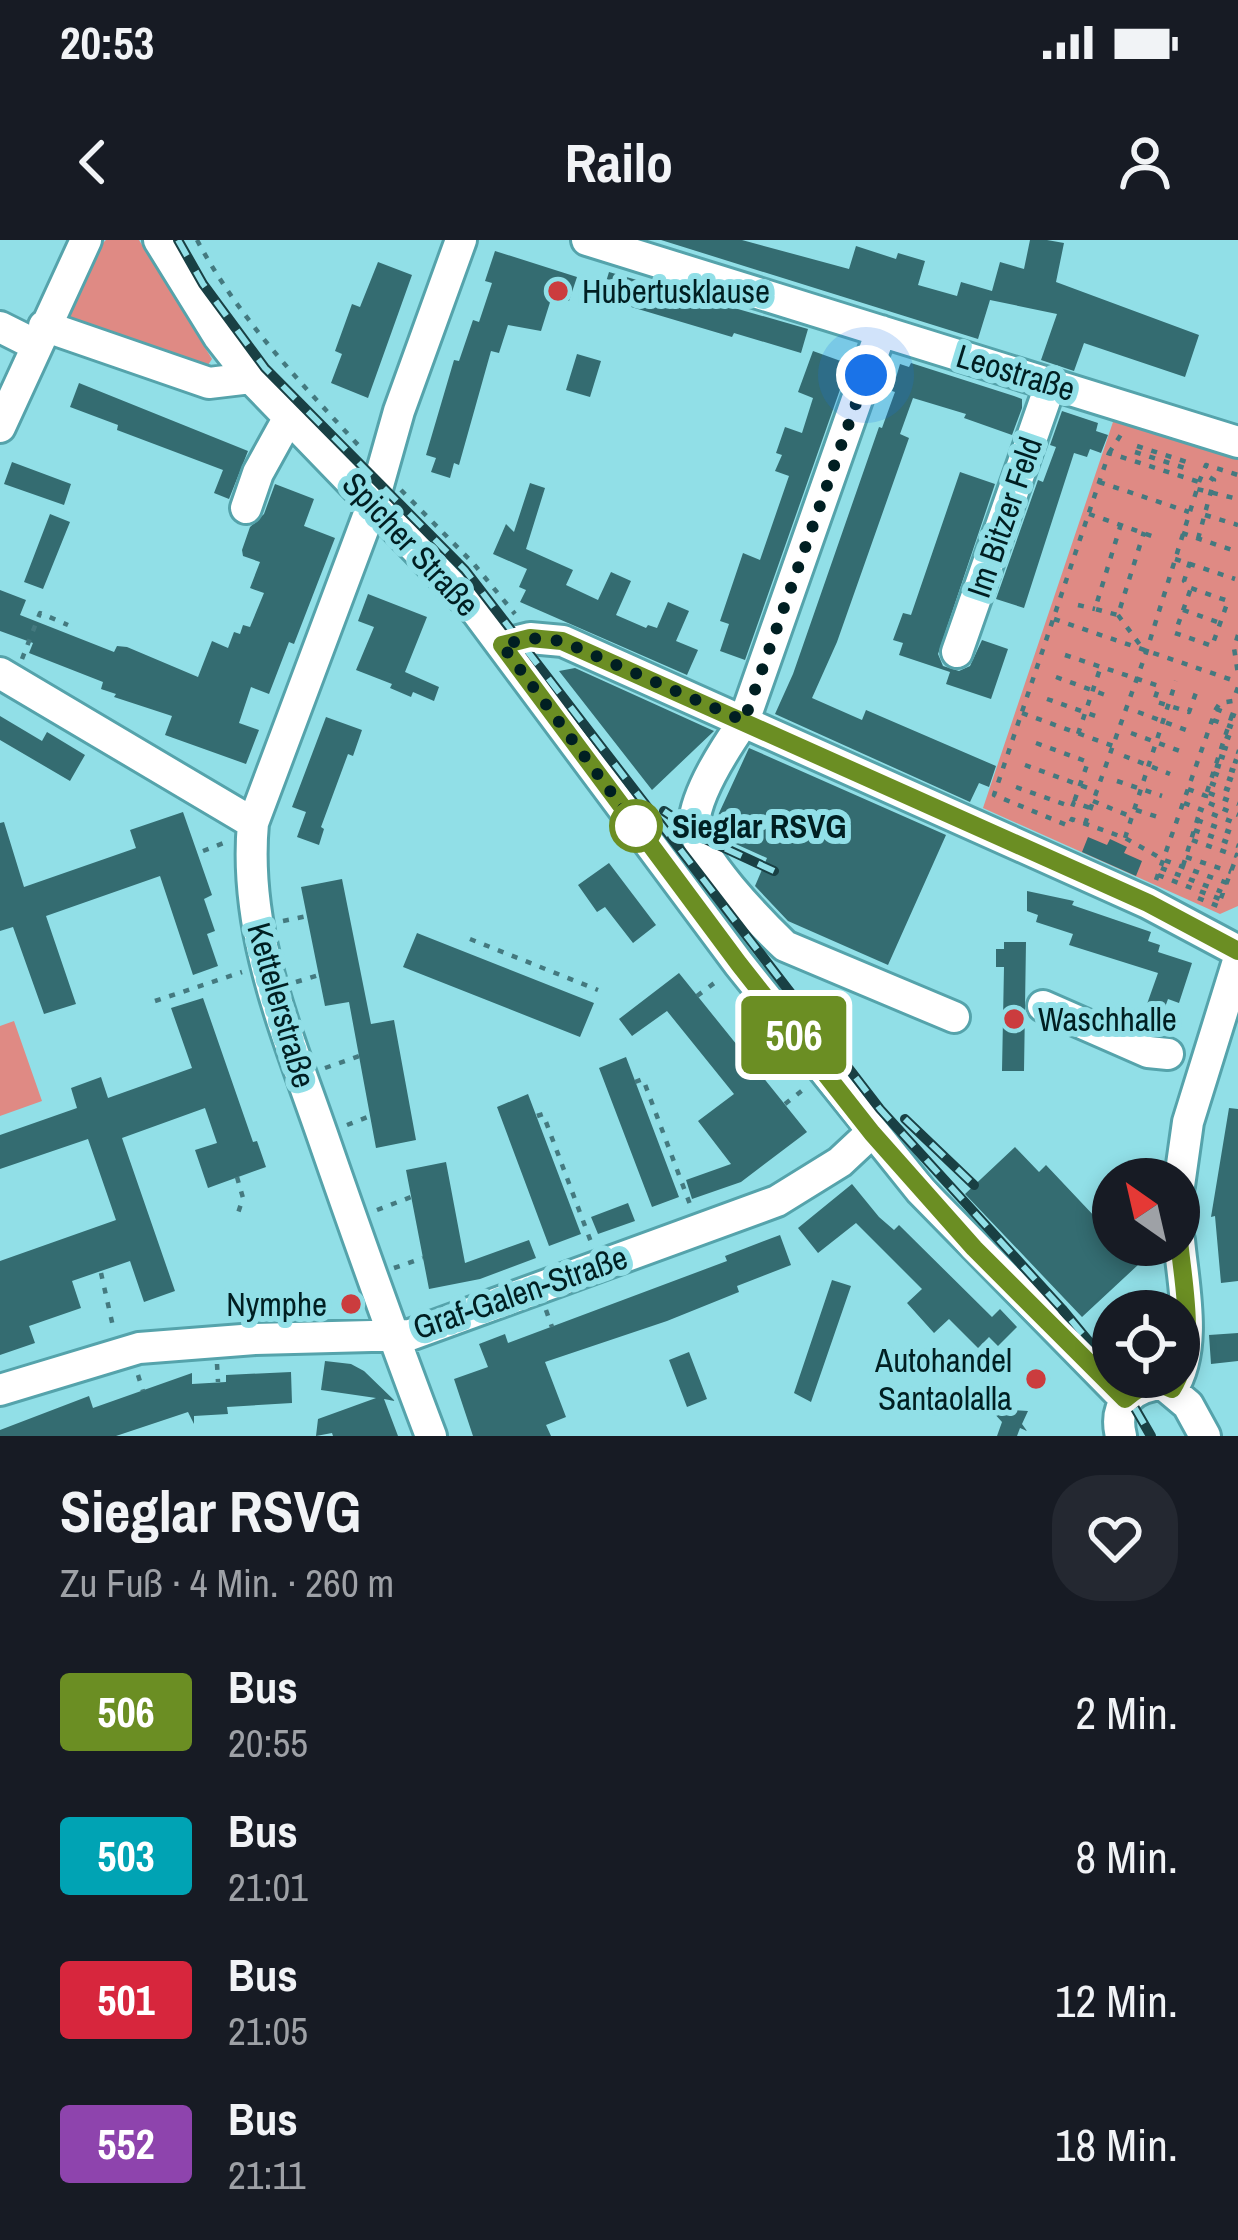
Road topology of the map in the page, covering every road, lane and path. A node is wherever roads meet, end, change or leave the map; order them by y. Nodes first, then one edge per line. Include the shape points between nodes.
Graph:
1 (86, 240) edge
2 (159, 240) edge
3 (197, 240) edge
4 (461, 240) edge
5 (587, 240) edge
6 (0, 327) edge
7 (881, 332) junction
8 (40, 335) junction
9 (250, 378) junction
10 (1051, 382) junction
11 (289, 417) junction
12 (0, 427) edge
13 (1238, 442) edge
14 (1136, 449) dead end
15 (1189, 467) junction
16 (383, 471) junction
17 (1203, 472) junction
18 (1238, 475) edge
19 (1099, 482) junction
20 (1198, 485) junction
21 (1213, 491) junction
22 (1238, 499) edge
23 (374, 503) junction
24 (245, 508) dead end
25 (1189, 512) junction
26 (1088, 513) junction
27 (1205, 515) junction
28 (1121, 524) junction
29 (1238, 525) edge
30 (1144, 532) junction
31 (1182, 533) junction
32 (1157, 538) dead end
33 (1198, 539) junction
34 (1238, 552) edge
35 (1175, 559) junction
36 (1190, 562) junction
37 (1235, 579) dead end
38 (1191, 588) junction
39 (1078, 605) dead end
40 (1095, 609) junction
41 (1183, 610) junction
42 (1118, 615) junction
43 (1054, 619) junction
44 (1220, 623) junction
45 (68, 625) dead end
46 (1238, 635) edge
47 (516, 641) junction
48 (957, 652) dead end
49 (1145, 653) junction
50 (1065, 655) dead end
51 (1101, 667) junction
52 (1238, 674) edge
53 (7, 677) edge
54 (1056, 677) dead end
55 (1136, 679) junction
56 (1176, 681) dead end
57 (1238, 685) edge
58 (1198, 687) dead end
59 (1093, 690) junction
60 (1108, 696) dead end
61 (1046, 699) dead end
62 (1236, 702) edge
63 (1167, 705) junction
64 (1216, 710) junction
65 (1021, 712) junction
66 (1085, 712) junction
67 (1138, 712) dead end
68 (1235, 716) edge
69 (1101, 718) dead end
70 (1213, 720) junction
71 (744, 721) junction
72 (1162, 721) junction
73 (1228, 725) junction
74 (1238, 729) edge
75 (1186, 730) dead end
76 (1078, 734) junction
77 (1131, 734) dead end
78 (1225, 736) junction
79 (1238, 741) edge
80 (1155, 742) junction
81 (1036, 743) dead end
82 (1112, 746) junction
83 (1222, 747) junction
84 (1180, 751) dead end
85 (1238, 752) edge
86 (1124, 756) dead end
87 (1219, 756) junction
88 (1238, 762) edge
89 (1025, 765) dead end
90 (1147, 765) junction
91 (1086, 766) junction
92 (1214, 769) junction
93 (1103, 772) junction
94 (1238, 772) edge
95 (1170, 774) dead end
96 (1117, 781) dead end
97 (1238, 782) edge
98 (1210, 783) junction
99 (1079, 784) junction
100 (1016, 787) dead end
101 (1139, 788) junction
102 (1188, 789) junction
103 (1096, 791) junction
104 (1238, 793) edge
105 (1162, 796) dead end
106 (1074, 802) junction
107 (1184, 802) junction
108 (1203, 802) junction
109 (1238, 804) edge
110 (1092, 805) junction
111 (1134, 814) junction
112 (1238, 814) edge
113 (1158, 818) dead end
114 (1197, 820) junction
115 (253, 823) junction
116 (1084, 824) junction
117 (1238, 824) edge
118 (1194, 830) junction
119 (1238, 835) edge
120 (1125, 838) junction
121 (1192, 840) junction
122 (1238, 851) edge
123 (1186, 856) junction
124 (1164, 860) junction
125 (1183, 866) junction
126 (1231, 872) junction
127 (1156, 882) junction
128 (1227, 883) junction
129 (470, 939) dead end
130 (1238, 951) edge
131 (1238, 961) edge
132 (265, 965) junction
133 (598, 990) dead end
134 (155, 1000) dead end
135 (1043, 1006) dead end
136 (954, 1017) dead end
137 (1168, 1054) dead end
138 (359, 1056) dead end
139 (302, 1077) junction
140 (635, 1082) dead end
141 (537, 1116) dead end
142 (660, 1124) junction
143 (652, 1126) dead end
144 (872, 1133) junction
145 (1183, 1158) edge
146 (237, 1178) dead end
147 (411, 1197) dead end
148 (238, 1213) dead end
149 (351, 1219) junction
150 (699, 1229) junction
151 (600, 1265) junction
152 (101, 1273) dead end
153 (391, 1335) junction
154 (119, 1353) junction
155 (0, 1390) edge
156 (1181, 1398) edge
157 (1125, 1399) joint
158 (430, 1436) edge
159 (1121, 1436) edge
160 (1205, 1436) edge

1 - 8 street
2 - 9 street, Spicher Straße
3 - 16 path via 292,376
4 - 16 street, Kettelerstraße
5 - 7 street, Leostraße
6 - 8 street
7 - 10 street, Leostraße
7 - 71 street
8 - 9 street via 208,383
8 - 12 street
9 - 11 street, Spicher Straße
10 - 13 street, Leostraße
10 - 48 street, Im Bitzer Feld
11 - 23 street, Spicher Straße
11 - 24 street
14 - 15 path
15 - 19 path via 1109,453
15 - 20 path
16 - 23 street, Kettelerstraße
16 - 47 path via 518,618
17 - 18 path via 1206,465
17 - 20 path
17 - 21 path via 1214,480
19 - 25 path
19 - 26 path
20 - 21 path
20 - 25 path
21 - 22 path
21 - 27 path
23 - 47 street, Spicher Straße via 477,612
23 - 115 street, Kettelerstraße
25 - 31 path
26 - 28 path
26 - 43 path
27 - 29 path
27 - 33 path
28 - 30 path
28 - 40 path
30 - 32 path
30 - 42 path
31 - 33 path
31 - 35 path
33 - 34 path
35 - 36 path
35 - 49 path
36 - 37 path
36 - 38 path via 1184,580
38 - 41 path
38 - 44 path via 1228,601
39 - 40 path
40 - 42 path
41 - 44 path
41 - 44 path via 1175,633 1212,646
42 - 49 path
43 - 49 path
43 - 65 path
45 - 53 path via 40,614
46 - 52 path
47 - 71 street via 562,641
47 - 144 street, Spicher Straße via 739,964
49 - 55 path
49 - 57 path
50 - 51 path
51 - 55 path
51 - 59 path
53 - 115 street
54 - 59 path
55 - 63 path via 1160,683 1154,701
55 - 82 path
56 - 63 path
57 - 62 path
58 - 63 path via 1190,712
59 - 60 path
59 - 66 path
61 - 66 path
62 - 64 path
63 - 72 path
64 - 68 path
64 - 70 path
65 - 76 path
65 - 116 path via 994,795 1069,826 1072,819
66 - 69 path
66 - 76 path
67 - 72 path
68 - 73 path
70 - 73 path
70 - 102 path
71 - 127 street
71 - 136 street via 697,812 698,843 784,946
72 - 75 path
72 - 80 path
73 - 74 path
73 - 78 path
76 - 82 path
77 - 80 path
78 - 79 path
78 - 83 path
80 - 84 path
80 - 90 path
81 - 91 path
82 - 93 path
83 - 85 path
83 - 87 path
86 - 90 path
87 - 88 path
87 - 92 path
89 - 99 path
90 - 95 path
90 - 101 path
91 - 93 path
91 - 99 path
92 - 94 path
92 - 97 path
92 - 98 path
93 - 103 path
96 - 101 path
98 - 104 path
98 - 108 path
99 - 103 path
99 - 106 path
100 - 106 path
101 - 105 path
101 - 111 path
102 - 107 path
102 - 108 path
103 - 110 path
106 - 110 path
107 - 108 path
107 - 124 path
108 - 109 path
108 - 112 path
108 - 114 path
108 - 117 path
110 - 111 path
110 - 116 path
111 - 113 path
111 - 120 path
114 - 118 path
114 - 119 path
115 - 132 street, Kettelerstraße via 252,896
116 - 120 path
118 - 121 path
118 - 122 path
120 - 124 path
121 - 122 path
121 - 123 path
122 - 126 path
123 - 125 path
123 - 126 path
124 - 125 path
124 - 127 path
125 - 128 path
126 - 128 path
127 - 128 path via 1222,896
127 - 130 street
129 - 133 path
131 - 145 street
132 - 134 path
132 - 139 street, Kettelerstraße
135 - 137 street
138 - 139 path
139 - 149 street, Kettelerstraße
140 - 142 path via 643,1078
141 - 151 path via 543,1114
142 - 143 path
142 - 150 path
144 - 150 street, Graf-Galen-Straße via 796,1193
144 - 157 street, Spicher Straße
146 - 148 path
147 - 149 path
149 - 153 street, Kettelerstraße
150 - 151 street, Graf-Galen-Straße
151 - 153 street, Graf-Galen-Straße via 410,1335
152 - 154 path
153 - 154 street, Graf-Galen-Straße
153 - 158 street, Kettelerstraße
154 - 155 street, Graf-Galen-Straße
156 - 160 street
157 - 159 street

